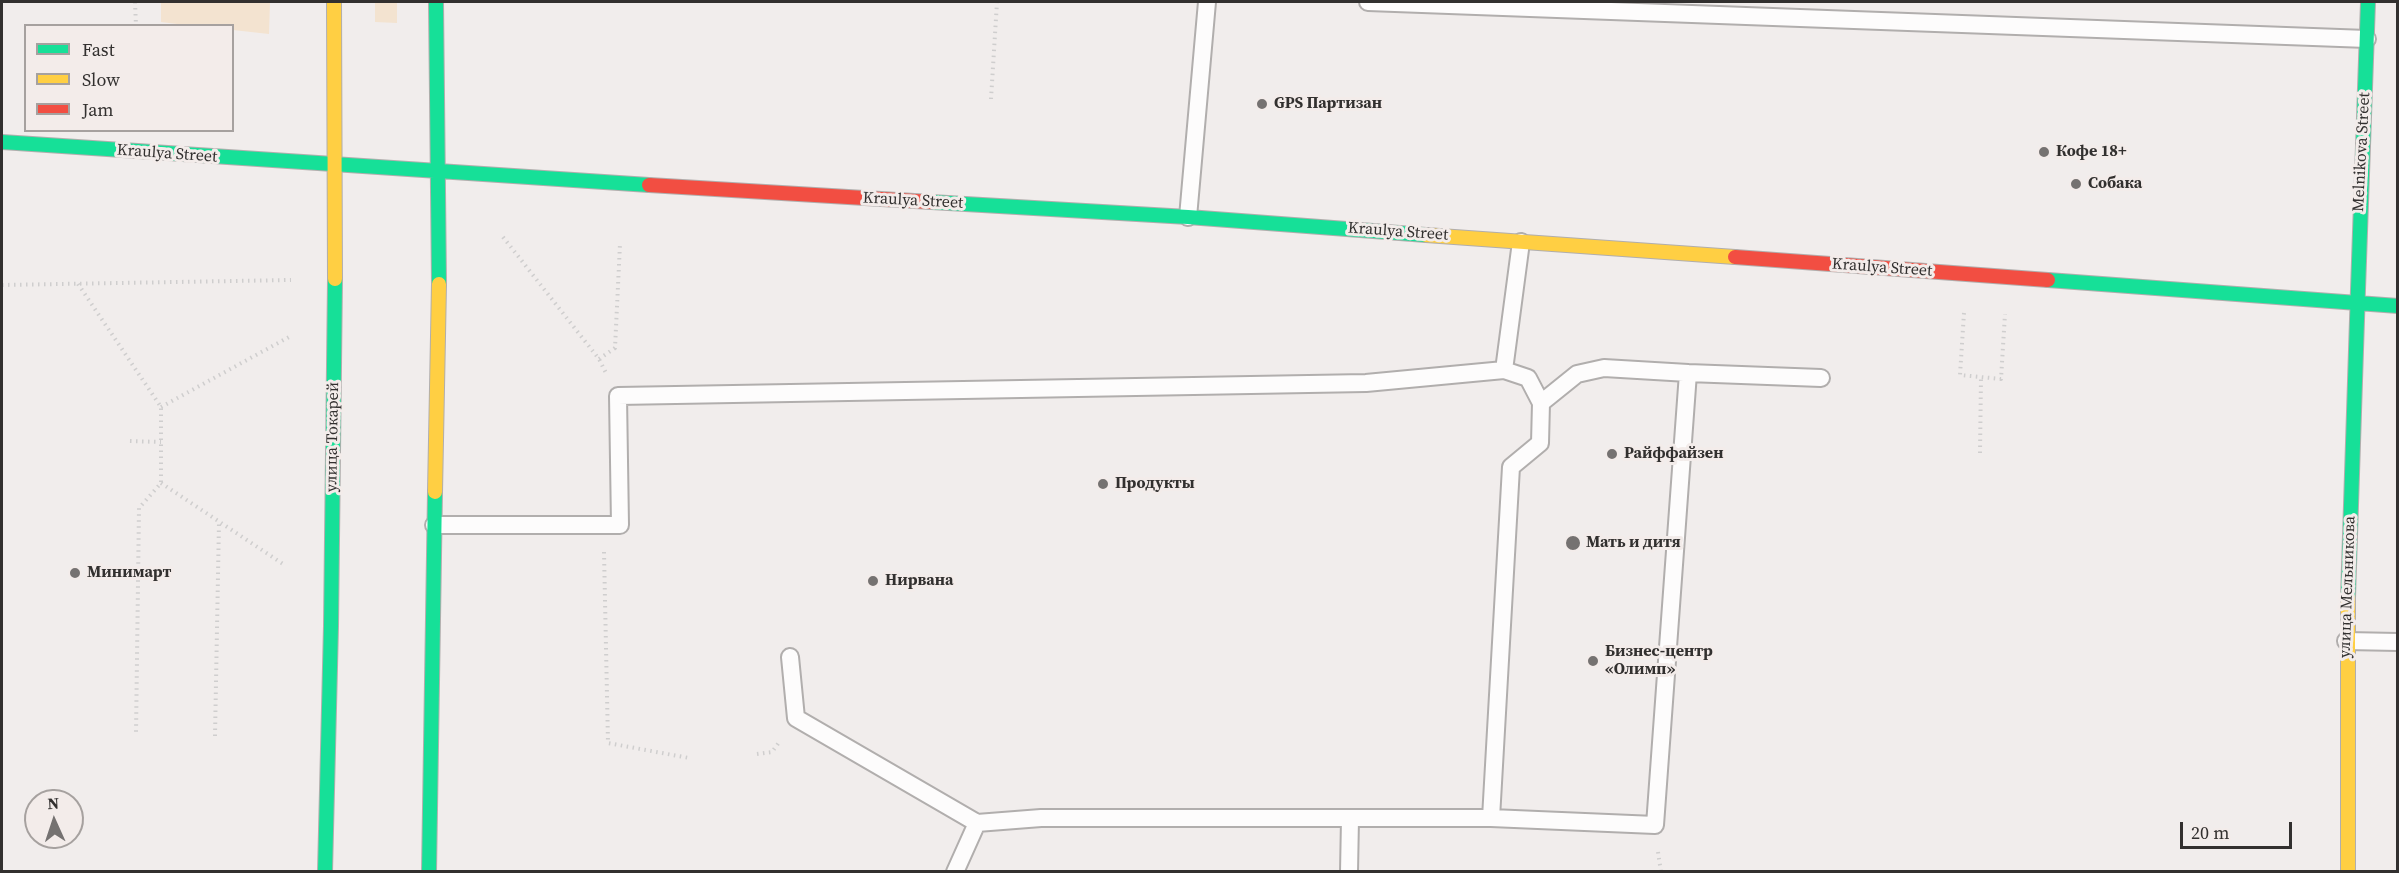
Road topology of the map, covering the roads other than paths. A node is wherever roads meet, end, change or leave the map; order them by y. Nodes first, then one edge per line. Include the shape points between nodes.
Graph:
1 (334, 2) edge
2 (436, 2) edge
3 (1207, 2) edge
4 (1368, 2) edge
5 (2368, 2) edge
6 (1745, 8) edge
7 (2367, 39) junction
8 (2, 142) edge
9 (333, 166) junction
10 (437, 172) junction
11 (1188, 217) junction
12 (1521, 242) junction
13 (2357, 303) junction
14 (2397, 306) edge
15 (1504, 370) junction
16 (1688, 373) junction
17 (1821, 378) dead end
18 (1541, 404) junction
19 (434, 525) junction
20 (2346, 641) junction
21 (2397, 642) edge
22 (790, 657) dead end
23 (1491, 818) junction
24 (1350, 819) junction
25 (977, 823) junction
26 (325, 872) edge
27 (429, 872) edge
28 (956, 872) edge
29 (1349, 872) edge
30 (2348, 872) edge

1 - 9 main road, улица Токарей
2 - 10 main road
3 - 11 lane
4 - 6 lane
5 - 7 main road, Melnikova Street
6 - 7 lane
7 - 13 main road, Melnikova Street
8 - 9 main road, Kraulya Street
9 - 10 main road, Kraulya Street
9 - 26 main road, улица Токарей via 335,307
10 - 11 main road, Kraulya Street
10 - 19 main road
11 - 12 main road, Kraulya Street
12 - 13 main road, Kraulya Street
12 - 15 lane
13 - 14 main road, Kraulya Street
13 - 20 main road, улица Мельникова
15 - 18 lane via 1528,378
15 - 19 lane via 1366,383 618,396 620,525
16 - 17 lane
16 - 18 lane via 1604,368 1577,374
16 - 23 lane via 1655,825
18 - 23 lane via 1540,444 1511,467
19 - 27 main road
20 - 21 lane
20 - 30 main road, улица Мельникова
22 - 25 lane via 796,718
23 - 24 lane
24 - 25 lane via 1041,818
24 - 29 lane
25 - 28 lane

